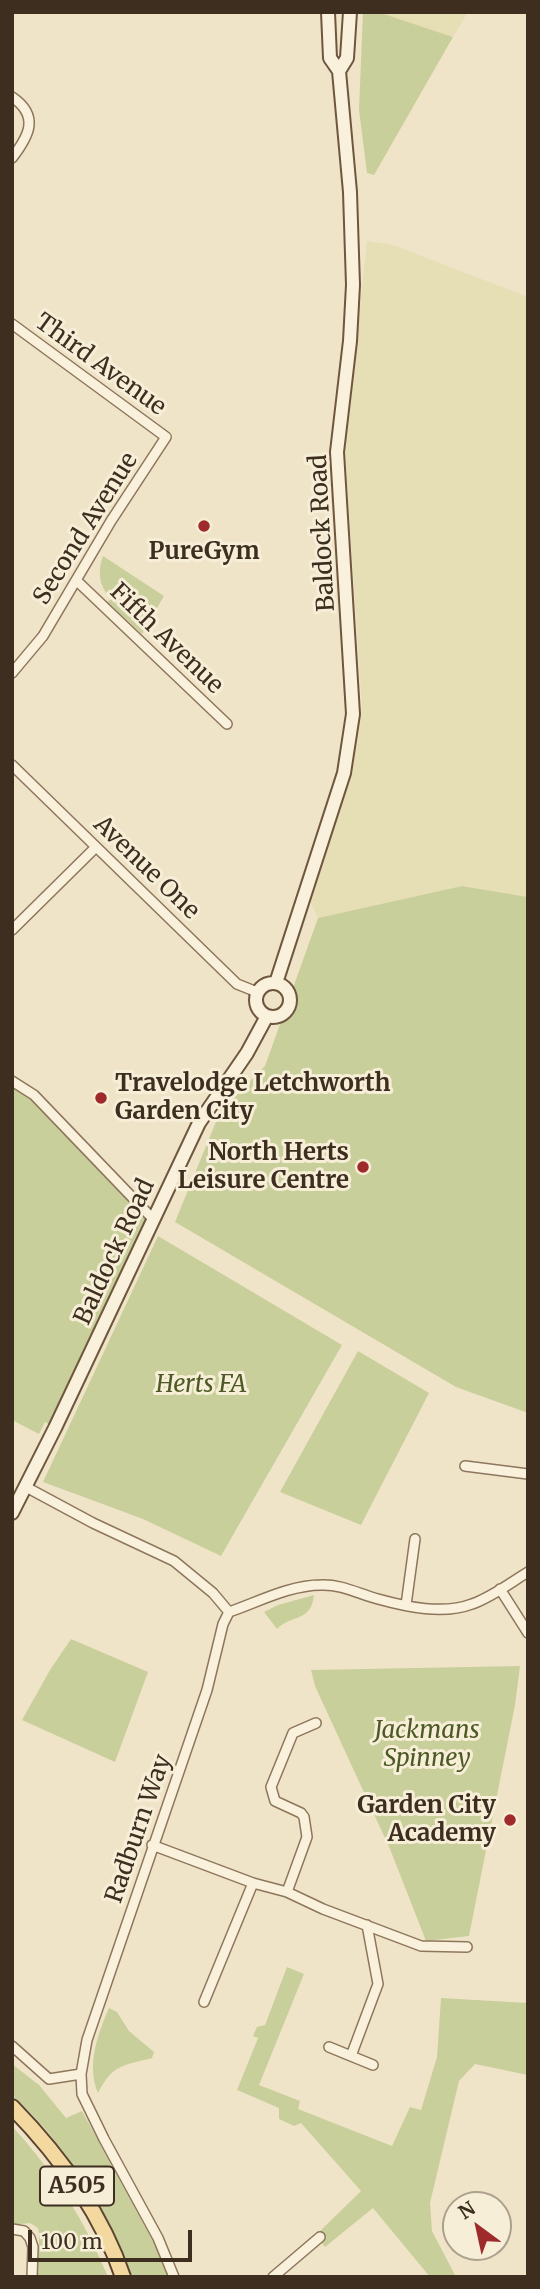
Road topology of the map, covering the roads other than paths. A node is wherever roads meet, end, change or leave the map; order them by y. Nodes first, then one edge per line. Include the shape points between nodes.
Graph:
1 (328, 12) edge
2 (350, 12) edge
3 (339, 71) junction
4 (12, 97) edge
5 (12, 158) edge
6 (12, 324) edge
7 (166, 437) joint
8 (77, 581) junction
9 (12, 673) edge
10 (227, 724) dead end
11 (12, 765) edge
12 (96, 847) junction
13 (12, 930) edge
14 (276, 983) junction
15 (257, 992) junction
16 (267, 1016) junction
17 (12, 1081) edge
18 (154, 1220) junction
19 (465, 1466) dead end
20 (528, 1474) edge
21 (26, 1487) junction
22 (12, 1513) edge
23 (415, 1539) dead end
24 (528, 1572) edge
25 (500, 1589) junction
26 (406, 1605) junction
27 (229, 1612) junction
28 (528, 1633) edge
29 (316, 1723) dead end
30 (152, 1845) junction
31 (253, 1883) junction
32 (287, 1892) junction
33 (367, 1925) junction
34 (467, 1947) dead end
35 (204, 2002) dead end
36 (12, 2046) edge
37 (328, 2047) dead end
38 (351, 2056) junction
39 (373, 2065) dead end
40 (80, 2074) junction
41 (12, 2107) edge
42 (12, 2229) edge
43 (320, 2236) dead end
44 (32, 2277) edge
45 (123, 2277) edge
46 (174, 2277) edge
47 (274, 2277) edge

1 - 3 main road, Baldock Road via 330,58
2 - 3 main road, Baldock Road via 347,58
3 - 14 main road, Baldock Road via 353,285 337,452 353,714 344,773
4 - 5 street via 24,107 30,125 25,142
6 - 7 street, Third Avenue
7 - 8 street, Second Avenue
8 - 9 street, Second Avenue via 43,636
8 - 10 street, Fifth Avenue
11 - 12 street, Avenue One
12 - 13 street
12 - 15 street, Avenue One via 237,984
14 - 15 main road
14 - 16 main road via 286,989 288,1007 281,1015
15 - 16 main road via 256,1003
16 - 18 main road, Baldock Road via 199,1123
17 - 18 street via 34,1095
18 - 21 main road, Baldock Road
19 - 20 street
21 - 22 main road, Baldock Road
21 - 27 street via 174,1561
23 - 26 street
24 - 25 street
25 - 26 street via 457,1608
25 - 28 street
26 - 27 street via 322,1585
27 - 30 street, Radburn Way via 207,1690
29 - 32 street via 293,1733 271,1787 275,1801 301,1813 307,1829
30 - 31 street
30 - 40 street, Radburn Way via 87,2040
31 - 32 street
31 - 35 street
32 - 33 street
33 - 34 street via 421,1946
33 - 38 street via 378,1984
36 - 40 street via 49,2079
37 - 38 street
38 - 39 street
40 - 46 street, Radburn Way via 82,2094
41 - 45 main road, A505 via 69,2173 97,2217
42 - 44 street via 24,2231 32,2241
43 - 47 street

